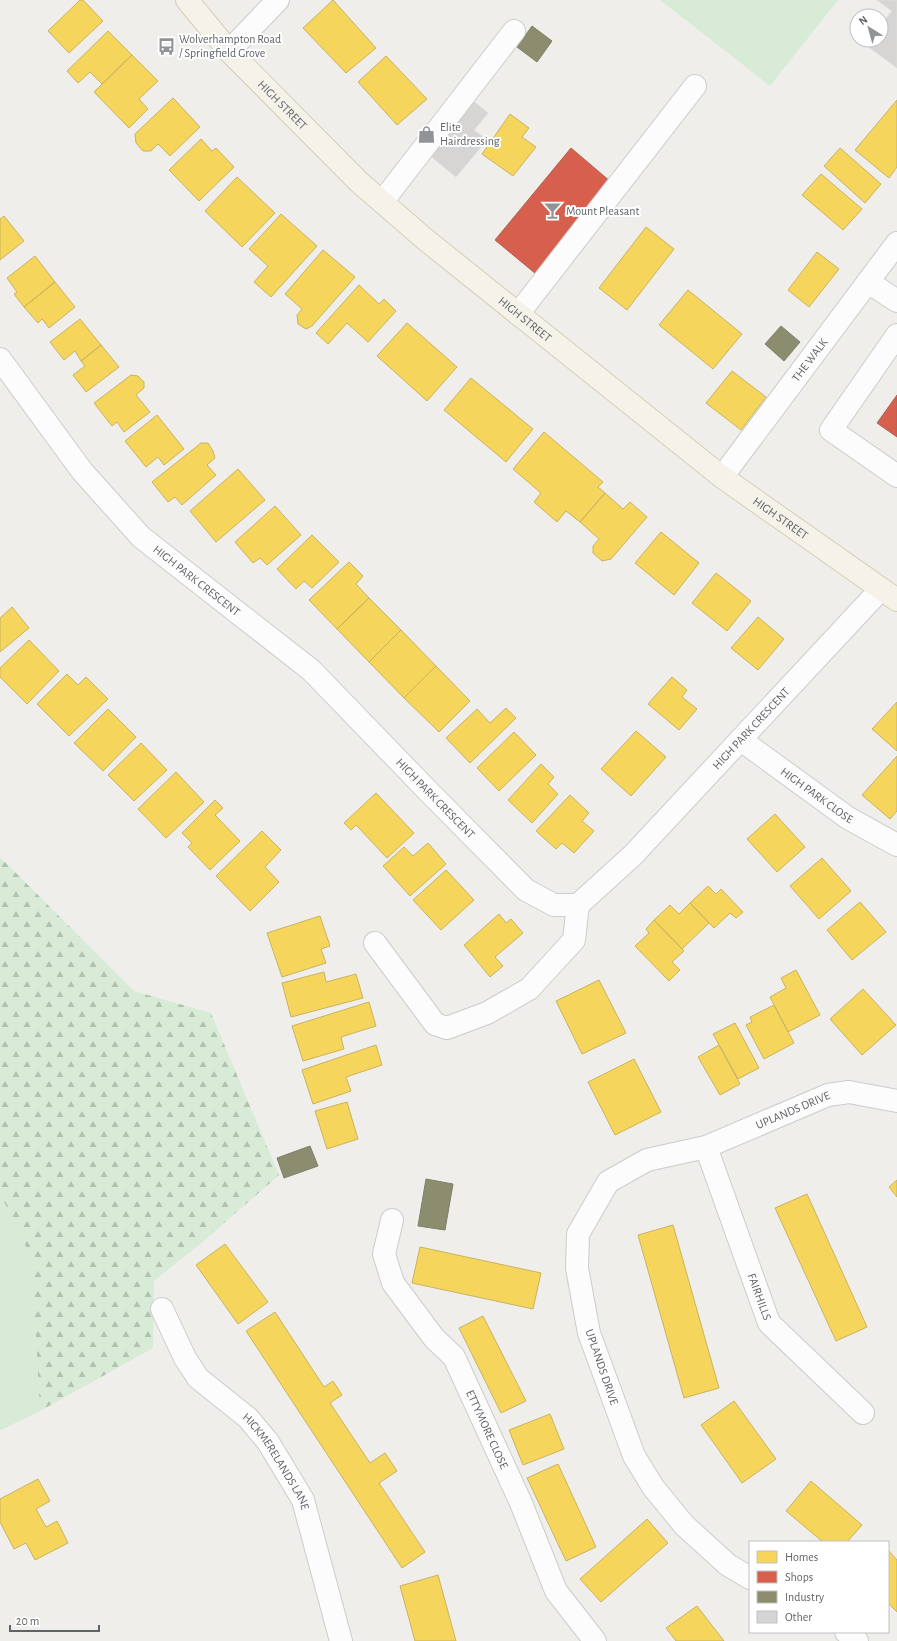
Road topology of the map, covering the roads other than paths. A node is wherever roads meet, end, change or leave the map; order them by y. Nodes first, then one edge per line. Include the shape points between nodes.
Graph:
1 (187, 0) edge
2 (278, 0) edge
3 (514, 31) dead end
4 (230, 51) junction
5 (696, 86) dead end
6 (382, 202) junction
7 (897, 244) edge
8 (868, 282) junction
9 (897, 302) edge
10 (518, 314) junction
11 (897, 335) edge
12 (0, 359) edge
13 (897, 476) edge
14 (722, 477) junction
15 (889, 595) edge
16 (741, 740) junction
17 (897, 845) edge
18 (578, 905) junction
19 (375, 943) dead end
20 (897, 1101) edge
21 (706, 1147) junction
22 (392, 1220) dead end
23 (162, 1309) dead end
24 (863, 1413) dead end
25 (749, 1577) edge
26 (847, 1633) edge
27 (341, 1641) edge
28 (595, 1641) edge
29 (858, 1641) edge

1 - 4 main road, HIGH STREET
2 - 4 street
3 - 6 street
4 - 6 main road, HIGH STREET via 359,182
5 - 10 street
6 - 10 main road, HIGH STREET
7 - 8 street, THE WALK
8 - 9 street
8 - 14 street, THE WALK
10 - 14 main road, HIGH STREET
11 - 13 street via 831,430
12 - 18 street, HIGH PARK CRESCENT via 82,471 141,537 311,670 526,890 554,905
14 - 15 main road, HIGH STREET
15 - 16 street, HIGH PARK CRESCENT
16 - 17 street, HIGH PARK CLOSE via 848,818
16 - 18 street, HIGH PARK CRESCENT via 633,855
18 - 19 street via 574,940 529,989 487,1013 447,1028 435,1024
20 - 21 street, UPLANDS DRIVE via 849,1092 828,1095
21 - 24 street, FAIRHILLS via 769,1323
21 - 25 street, UPLANDS DRIVE via 647,1160 608,1182 578,1234 577,1268 589,1333 634,1456 653,1487 684,1524 728,1565
22 - 28 street, ETTYMORE CLOSE via 384,1254 393,1283 434,1338 454,1357 521,1503 556,1591
23 - 27 street, HICKMERELANDS LANE via 185,1358 198,1378 248,1418 268,1442 303,1500
26 - 29 street

